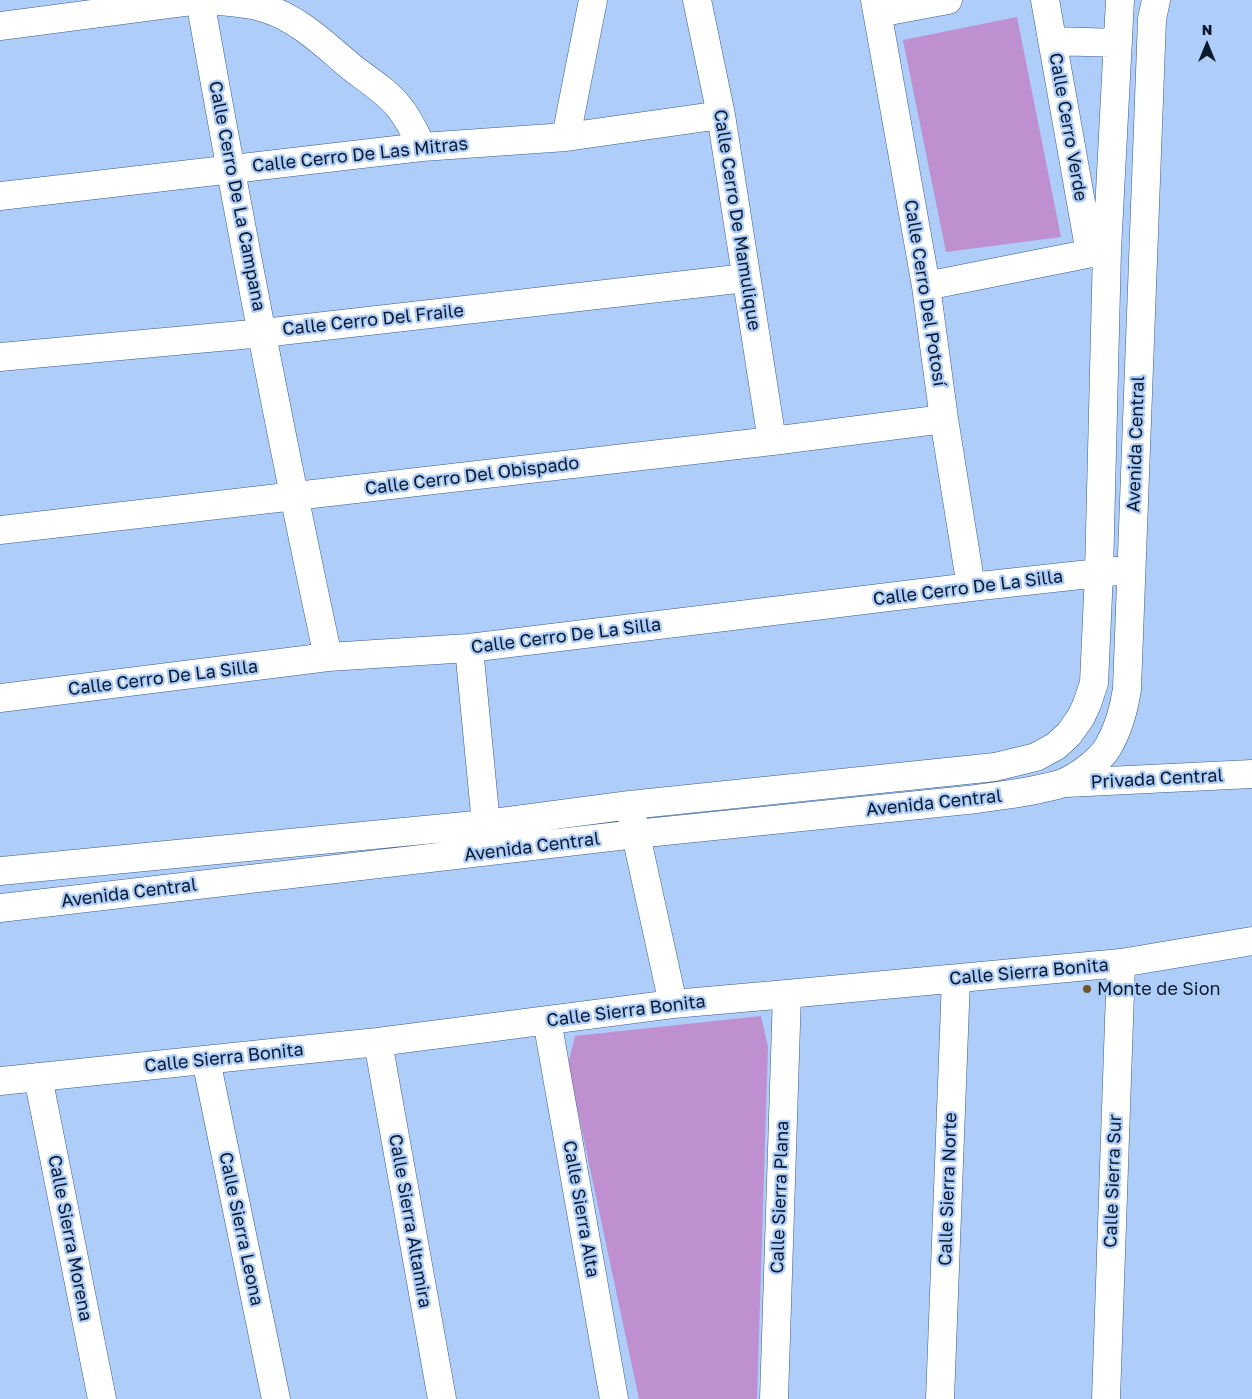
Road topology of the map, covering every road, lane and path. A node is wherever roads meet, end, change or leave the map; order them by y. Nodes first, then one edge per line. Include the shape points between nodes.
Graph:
1 (200, 0) edge
2 (593, 0) edge
3 (697, 0) edge
4 (948, 0) edge
5 (1045, 0) edge
6 (1120, 0) edge
7 (1156, 0) edge
8 (876, 7) edge
9 (0, 26) edge
10 (1053, 41) junction
11 (1118, 42) junction
12 (721, 115) junction
13 (566, 137) junction
14 (422, 147) junction
15 (230, 169) junction
16 (0, 196) edge
17 (1099, 252) junction
18 (746, 278) junction
19 (926, 286) junction
20 (263, 332) junction
21 (0, 357) edge
22 (944, 419) junction
23 (772, 441) junction
24 (294, 497) junction
25 (0, 530) edge
26 (1131, 570) junction
27 (1099, 573) junction
28 (972, 587) junction
29 (468, 648) junction
30 (328, 657) junction
31 (0, 698) edge
32 (1252, 774) edge
33 (1062, 783) junction
34 (630, 805) junction
35 (486, 824) junction
36 (636, 834) junction
37 (0, 871) edge
38 (0, 908) edge
39 (1252, 941) edge
40 (1121, 963) junction
41 (956, 979) junction
42 (787, 994) junction
43 (673, 1004) junction
44 (547, 1020) junction
45 (378, 1042) junction
46 (206, 1060) junction
47 (38, 1077) junction
48 (0, 1080) edge
49 (102, 1399) edge
50 (276, 1399) edge
51 (442, 1399) edge
52 (614, 1399) edge
53 (774, 1399) edge
54 (940, 1399) edge
55 (1106, 1399) edge

1 - 9 street
1 - 14 street via 266,8 308,31 386,92 400,107
1 - 15 street, Calle Cerro De La Campana
2 - 13 street
3 - 12 street, Calle Cerro De Mamulique
4 - 8 street
5 - 10 street, Calle Cerro Verde
6 - 11 street, Avenida Central
7 - 26 street, Avenida Central via 1152,19
8 - 19 street, Calle Cerro Del Potosí
10 - 11 street
10 - 17 street, Calle Cerro Verde
11 - 17 street, Avenida Central
12 - 13 street, Calle Cerro De Las Mitras
12 - 18 street, Calle Cerro De Mamulique
13 - 14 street, Calle Cerro De Las Mitras
14 - 15 street, Calle Cerro De Las Mitras
15 - 16 street, Calle Cerro De Las Mitras
15 - 20 street, Calle Cerro De La Campana
17 - 19 street
17 - 27 street, Avenida Central
18 - 20 street, Calle Cerro Del Fraile
18 - 23 street, Calle Cerro De Mamulique
19 - 22 street, Calle Cerro Del Potosí
20 - 21 street, Calle Cerro Del Fraile
20 - 24 street, Calle Cerro De La Campana
22 - 23 street, Calle Cerro Del Obispado
22 - 28 street, Calle Cerro Del Potosí
23 - 24 street, Calle Cerro Del Obispado
24 - 25 street, Calle Cerro Del Obispado
24 - 30 street, Calle Cerro De La Campana
26 - 27 street, Calle Cerro De La Silla
26 - 33 street, Avenida Central via 1124,707 1108,748 1093,765
27 - 28 street, Calle Cerro De La Silla
27 - 34 street, Avenida Central via 1094,683 1087,704 1069,734 1036,757 995,768
28 - 29 street, Calle Cerro De La Silla
29 - 30 street, Calle Cerro De La Silla
29 - 35 street
30 - 31 street, Calle Cerro De La Silla
32 - 33 street, Privada Central
33 - 36 street, Avenida Central via 977,799
34 - 35 street, Avenida Central
34 - 36 street
35 - 37 street, Avenida Central
36 - 38 street, Avenida Central
36 - 43 street
39 - 40 street, Calle Sierra Bonita
40 - 41 street, Calle Sierra Bonita
40 - 55 street, Calle Sierra Sur
41 - 42 street, Calle Sierra Bonita
41 - 54 street, Calle Sierra Norte
42 - 43 street, Calle Sierra Bonita
42 - 53 street, Calle Sierra Plana
43 - 44 street, Calle Sierra Bonita
44 - 45 street, Calle Sierra Bonita
44 - 52 street, Calle Sierra Alta
45 - 46 street, Calle Sierra Bonita
45 - 51 street, Calle Sierra Altamira
46 - 47 street, Calle Sierra Bonita
46 - 50 street, Calle Sierra Leona
47 - 48 street, Calle Sierra Bonita
47 - 49 street, Calle Sierra Morena

